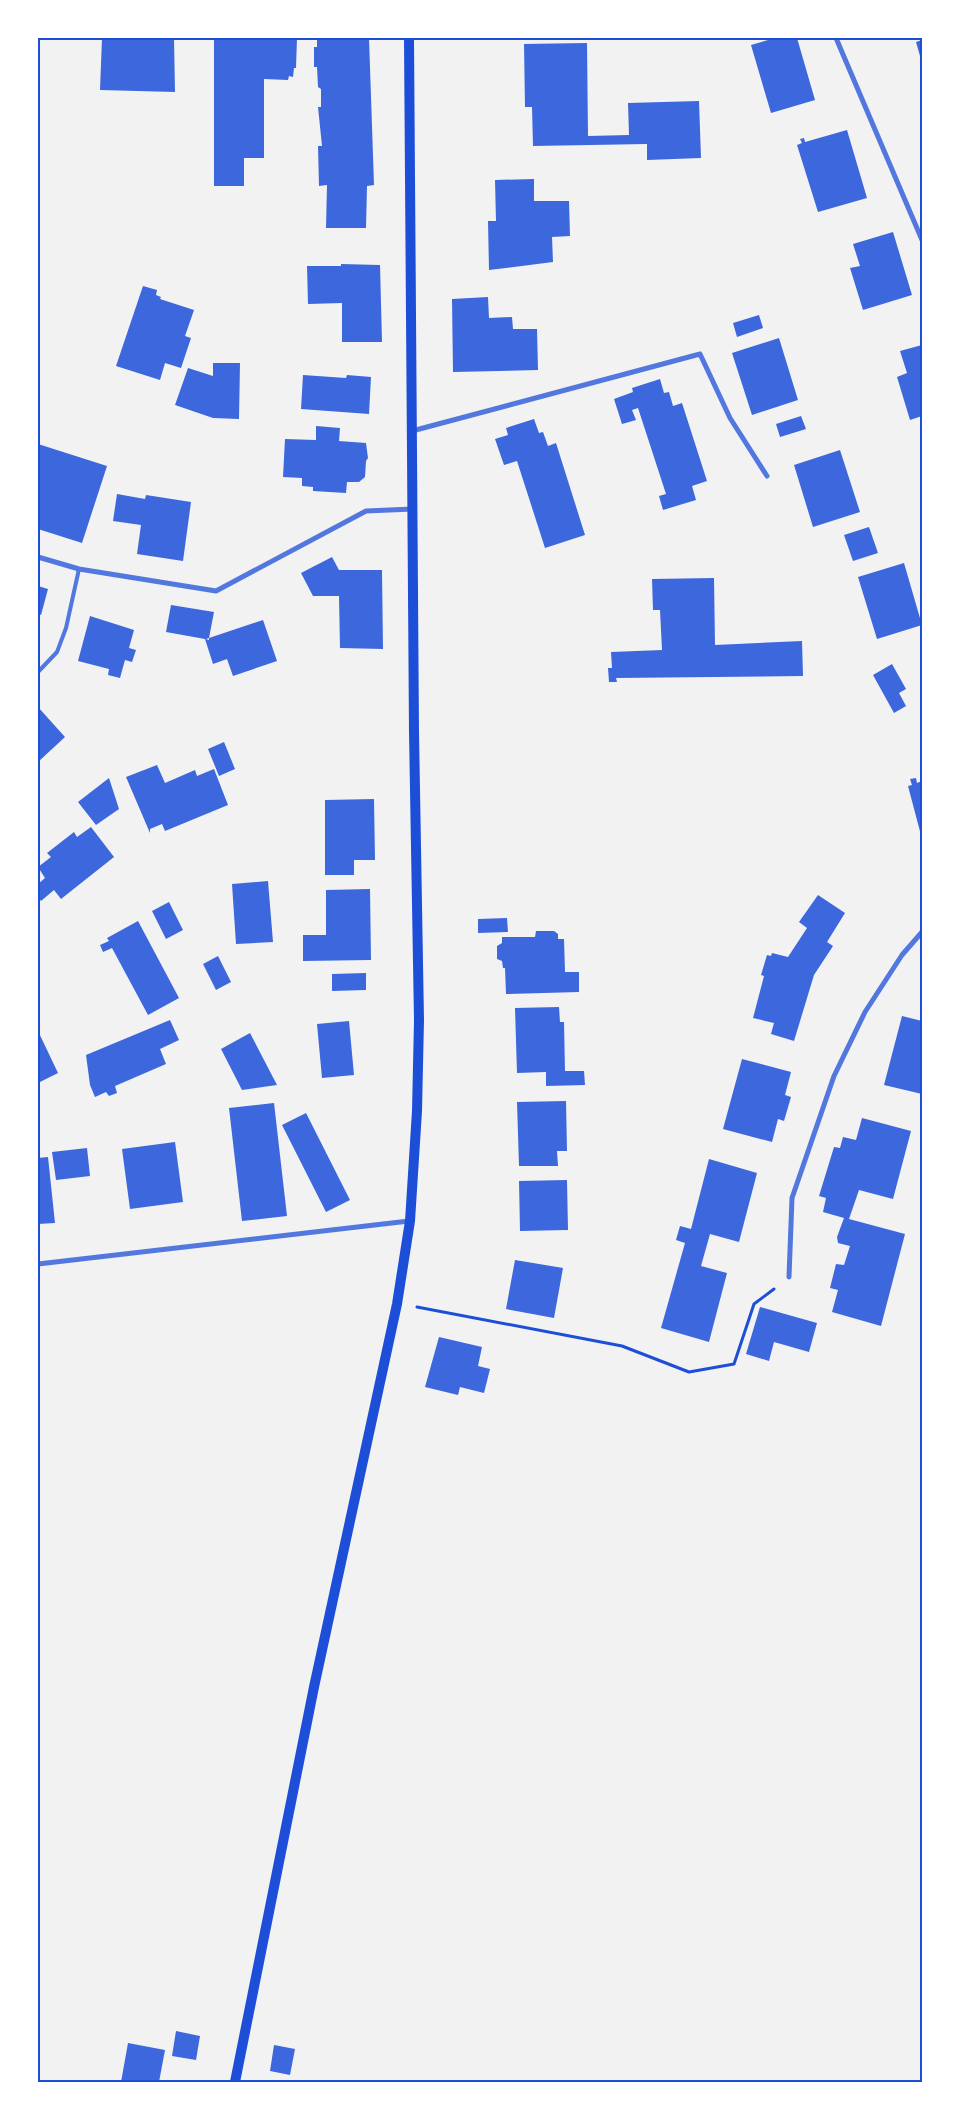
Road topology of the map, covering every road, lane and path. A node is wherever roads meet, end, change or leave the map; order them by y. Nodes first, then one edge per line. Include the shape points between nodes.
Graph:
1 (409, 38) edge
2 (836, 38) edge
3 (922, 240) edge
4 (412, 432) junction
5 (767, 476) dead end
6 (413, 509) junction
7 (38, 558) edge
8 (79, 569) junction
9 (38, 672) edge
10 (922, 932) edge
11 (410, 1221) junction
12 (38, 1264) edge
13 (789, 1277) joint
14 (397, 1304) junction
15 (235, 2082) edge

1 - 4 main road
2 - 3 street
4 - 5 street via 700,354 730,418
4 - 6 main road
6 - 8 street via 366,511 216,590
6 - 11 main road via 418,1020 417,1111
7 - 8 street
8 - 9 lane via 58,652
10 - 13 street via 865,1012 834,1076 792,1198
11 - 12 street
11 - 14 main road
13 - 14 path via 754,1304 734,1364 689,1372 622,1346
14 - 15 main road via 314,1688

